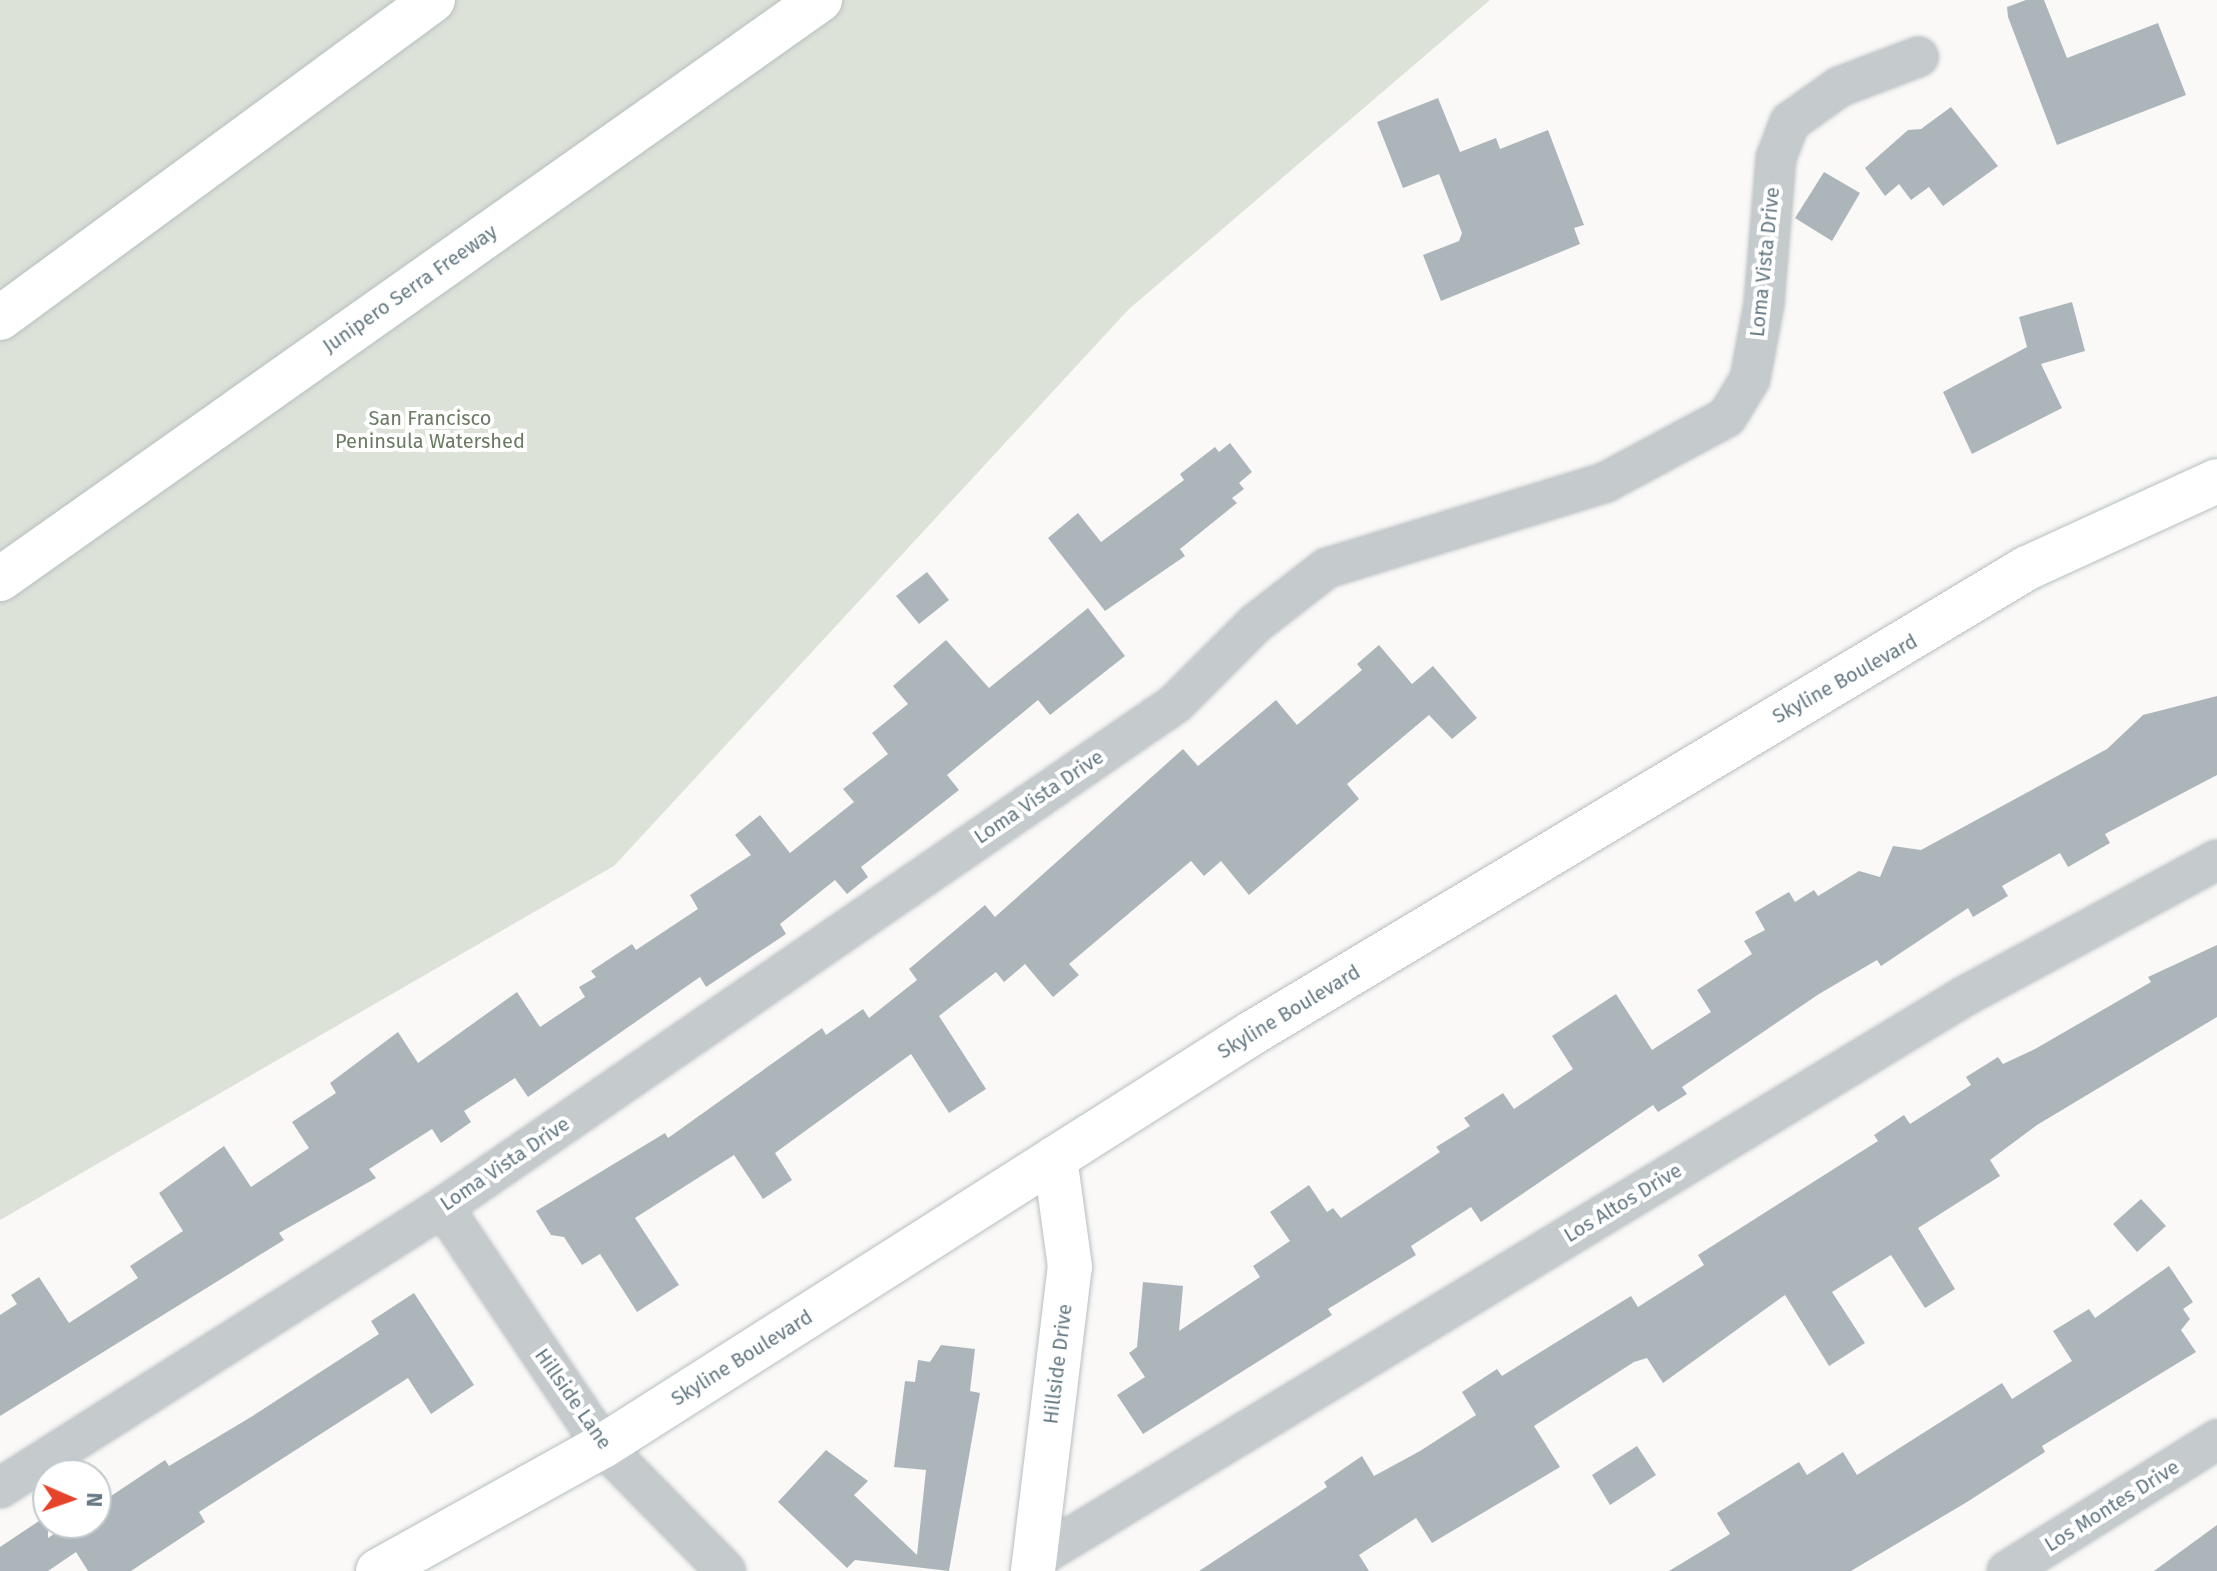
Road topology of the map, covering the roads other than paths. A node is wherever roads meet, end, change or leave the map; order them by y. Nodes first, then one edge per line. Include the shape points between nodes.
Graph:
1 (433, 0) edge
2 (820, 0) edge
3 (1918, 57) dead end
4 (0, 318) edge
5 (2217, 481) edge
6 (0, 579) edge
7 (2217, 860) edge
8 (1055, 1158) junction
9 (443, 1207) junction
10 (2217, 1440) edge
11 (603, 1446) junction
12 (0, 1488) edge
13 (1034, 1565) edge
14 (378, 1571) edge
15 (726, 1571) edge
16 (2007, 1571) edge

1 - 4 main road
2 - 6 main road, Junipero Serra Freeway
3 - 9 street, Loma Vista Drive via 1839,87 1790,122 1776,158 1764,304 1750,379 1727,417 1606,482 1327,568 1256,623 1175,704
5 - 8 main road, Skyline Boulevard via 2027,568
7 - 13 street, Los Altos Drive via 1965,996
8 - 11 main road, Skyline Boulevard
8 - 13 main road, Hillside Drive via 1070,1267
9 - 11 street, Hillside Lane
9 - 12 street, Loma Vista Drive
10 - 16 street, Los Montes Drive
11 - 14 main road, Skyline Boulevard
11 - 15 street, Hillside Lane

